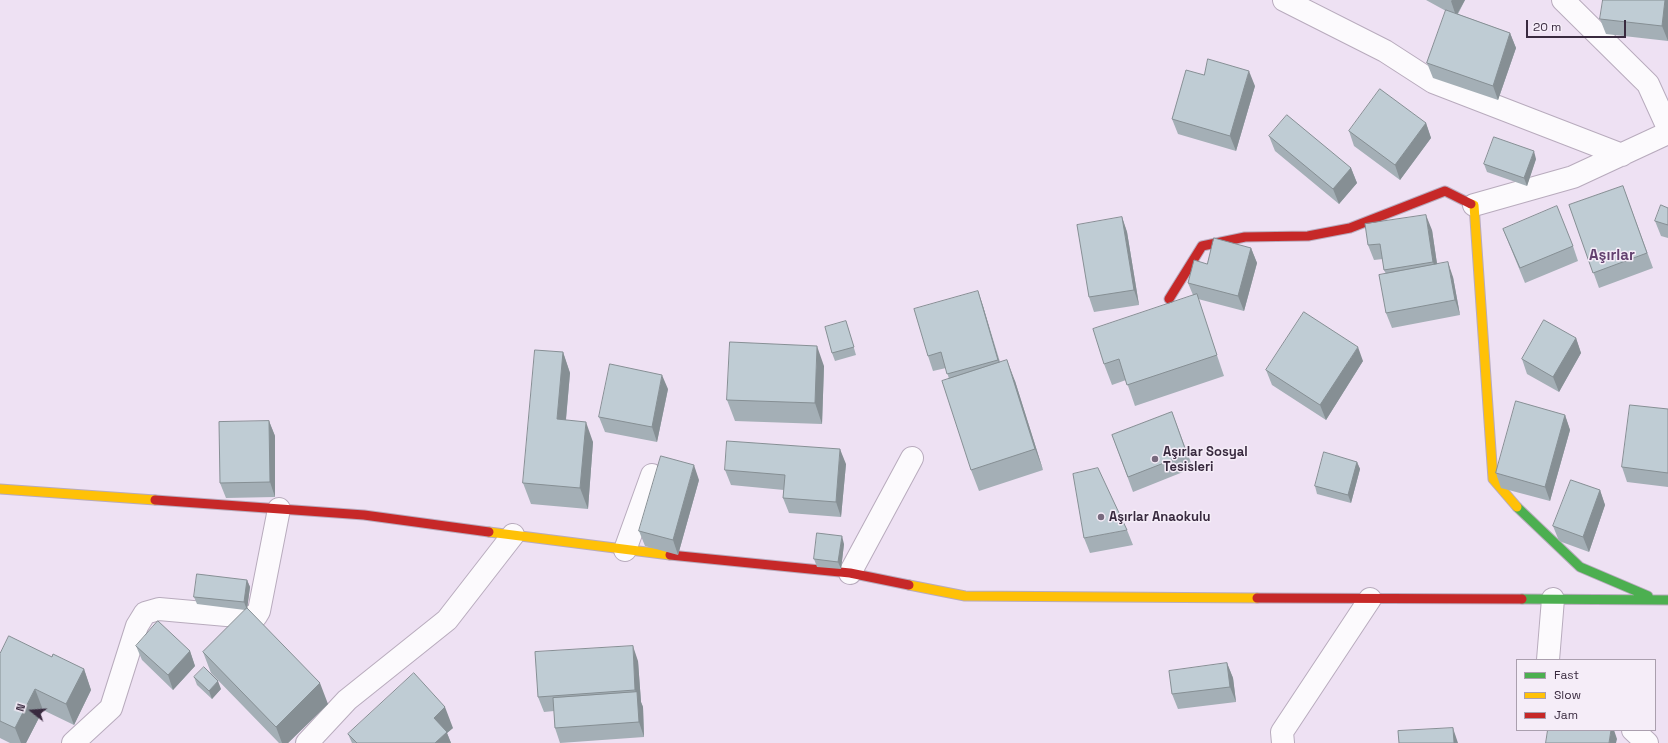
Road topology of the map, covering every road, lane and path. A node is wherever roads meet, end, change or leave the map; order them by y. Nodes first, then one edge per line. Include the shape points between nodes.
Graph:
1 (1284, 0) edge
2 (1563, 0) edge
3 (1668, 128) edge
4 (1668, 133) edge
5 (1622, 155) junction
6 (1474, 205) junction
7 (1169, 299) dead end
8 (912, 458) dead end
9 (652, 475) dead end
10 (0, 489) edge
11 (279, 509) junction
12 (513, 535) junction
13 (625, 550) junction
14 (850, 573) junction
15 (1370, 599) junction
16 (1553, 599) junction
17 (1657, 600) junction
18 (1668, 600) edge
19 (1548, 659) edge
20 (1634, 731) edge
21 (73, 743) edge
22 (307, 743) edge
23 (1283, 743) edge
24 (1648, 743) edge

1 - 5 street via 1385,51 1433,82
2 - 3 street via 1648,84
4 - 5 street
5 - 6 street via 1573,177
6 - 7 street via 1445,191 1350,228 1308,236 1245,237 1202,246
6 - 17 street via 1493,479 1513,503 1580,567
8 - 14 street
9 - 13 street
10 - 11 street
11 - 12 street via 364,515
11 - 21 street via 256,616 159,609 145,614 137,626 111,708
12 - 13 street
12 - 22 street via 447,620 347,700
13 - 14 street
14 - 15 street via 965,596
15 - 16 street
15 - 23 street via 1282,732
16 - 17 street
16 - 19 street
17 - 18 street
20 - 24 street

